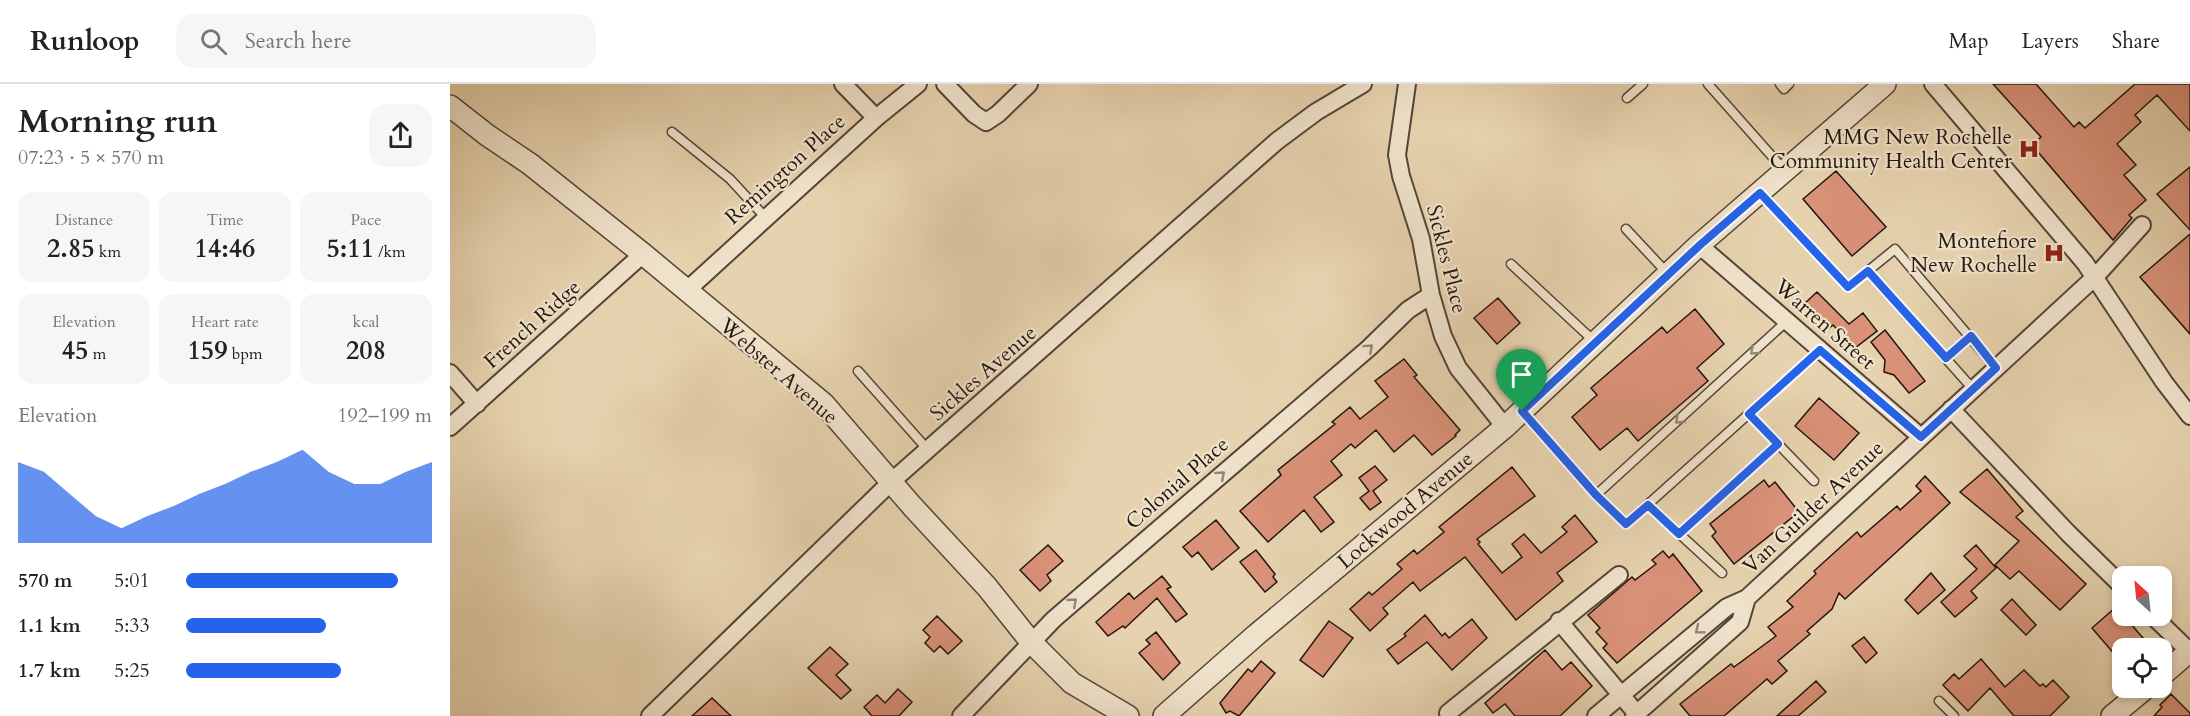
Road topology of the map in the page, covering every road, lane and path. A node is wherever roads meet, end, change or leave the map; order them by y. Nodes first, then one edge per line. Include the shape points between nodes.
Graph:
1 (843, 84) edge
2 (918, 84) edge
3 (945, 84) edge
4 (1029, 84) edge
5 (1363, 84) edge
6 (1407, 84) edge
7 (1643, 84) edge
8 (1708, 84) edge
9 (1780, 84) edge
10 (1789, 84) edge
11 (1885, 84) edge
12 (1934, 84) edge
13 (1627, 98) dead end
14 (450, 106) edge
15 (876, 118) junction
16 (672, 132) dead end
17 (1785, 171) junction
18 (1760, 193) junction
19 (765, 217) junction
20 (2142, 225) dead end
21 (1626, 229) dead end
22 (1700, 245) junction
23 (643, 254) junction
24 (1511, 264) dead end
25 (1868, 271) junction
26 (1668, 275) junction
27 (2095, 277) junction
28 (686, 291) junction
29 (1431, 295) junction
30 (1787, 321) junction
31 (1971, 336) junction
32 (1595, 342) junction
33 (1820, 350) junction
34 (1946, 358) junction
35 (1996, 368) junction
36 (858, 371) dead end
37 (450, 373) edge
38 (1973, 389) junction
39 (477, 404) junction
40 (1952, 409) junction
41 (1522, 411) junction
42 (1749, 414) junction
43 (2190, 416) edge
44 (450, 427) edge
45 (1505, 427) junction
46 (1921, 437) junction
47 (1778, 444) junction
48 (929, 451) junction
49 (1814, 481) dead end
50 (891, 482) junction
51 (1596, 495) junction
52 (1648, 505) junction
53 (1679, 534) junction
54 (1722, 573) dead end
55 (1619, 575) dead end
56 (2112, 576) edge
57 (1747, 598) junction
58 (1559, 621) junction
59 (2164, 626) edge
60 (1031, 642) junction
61 (2190, 651) edge
62 (2172, 666) edge
63 (1620, 694) junction
64 (2134, 698) edge
65 (1939, 701) dead end
66 (1448, 713) dead end
67 (1635, 715) edge
68 (650, 716) edge
69 (962, 716) edge
70 (1128, 716) edge
71 (1164, 716) edge
72 (1596, 716) edge
73 (1954, 716) edge
74 (2112, 716) edge

1 - 15 street
2 - 15 street, Remington Place
3 - 4 street via 986,122
5 - 48 street, Sickles Avenue via 1277,141
6 - 29 street, Sickles Place via 1397,154 1421,239
7 - 13 lane
8 - 17 lane
9 - 10 lane via 1784,89
11 - 17 street, Lockwood Avenue
12 - 27 street
14 - 23 street, Webster Avenue
15 - 19 street, Remington Place
16 - 19 lane via 730,179
17 - 18 street, Lockwood Avenue
18 - 22 street, Lockwood Avenue
18 - 25 lane via 1848,287
19 - 28 street, Remington Place
20 - 27 street, Van Guilder Avenue
21 - 26 lane
22 - 26 street, Lockwood Avenue
22 - 30 street, Warren Street
23 - 28 street, Webster Avenue
23 - 39 street, French Ridge
24 - 32 lane
25 - 31 lane via 1895,249
25 - 34 lane
26 - 32 street, Lockwood Avenue
27 - 35 street, Van Guilder Avenue
27 - 43 street
28 - 50 street, Webster Avenue via 824,404
29 - 45 street, Sickles Place via 1458,368
60 -> 29 street, Colonial Place via 1408,310
30 - 33 street, Warren Street
30 -> 51 lane
31 - 34 lane
31 - 35 lane
32 - 41 street, Lockwood Avenue
33 - 42 lane
33 - 46 street, Warren Street
34 - 38 lane
35 - 38 street, Van Guilder Avenue
36 - 48 lane
37 - 39 street
38 - 40 street, Van Guilder Avenue
39 - 44 street, French Ridge
40 - 46 street, Van Guilder Avenue
40 - 56 street
41 - 45 street, Lockwood Avenue
41 - 51 lane
42 - 47 lane
42 - 52 lane
45 - 71 street, Lockwood Avenue
46 - 57 street, Van Guilder Avenue
47 - 49 lane
47 - 53 lane
48 - 50 street, Sickles Avenue
50 - 60 street, Webster Avenue via 987,587
50 - 68 street, Sickles Avenue
51 - 52 lane via 1626,524
52 - 53 lane
53 - 54 lane
55 - 58 street
57 -> 63 street, Van Guilder Avenue via 1727,607
57 - 67 street, Van Guilder Avenue via 1740,622
58 - 63 street
58 - 66 street
59 - 61 street
60 - 69 street, Colonial Place
60 - 70 street, Webster Avenue via 1072,683
61 - 62 street
63 - 67 street
63 - 72 street, Van Guilder Avenue
64 - 74 street
65 - 73 lane

